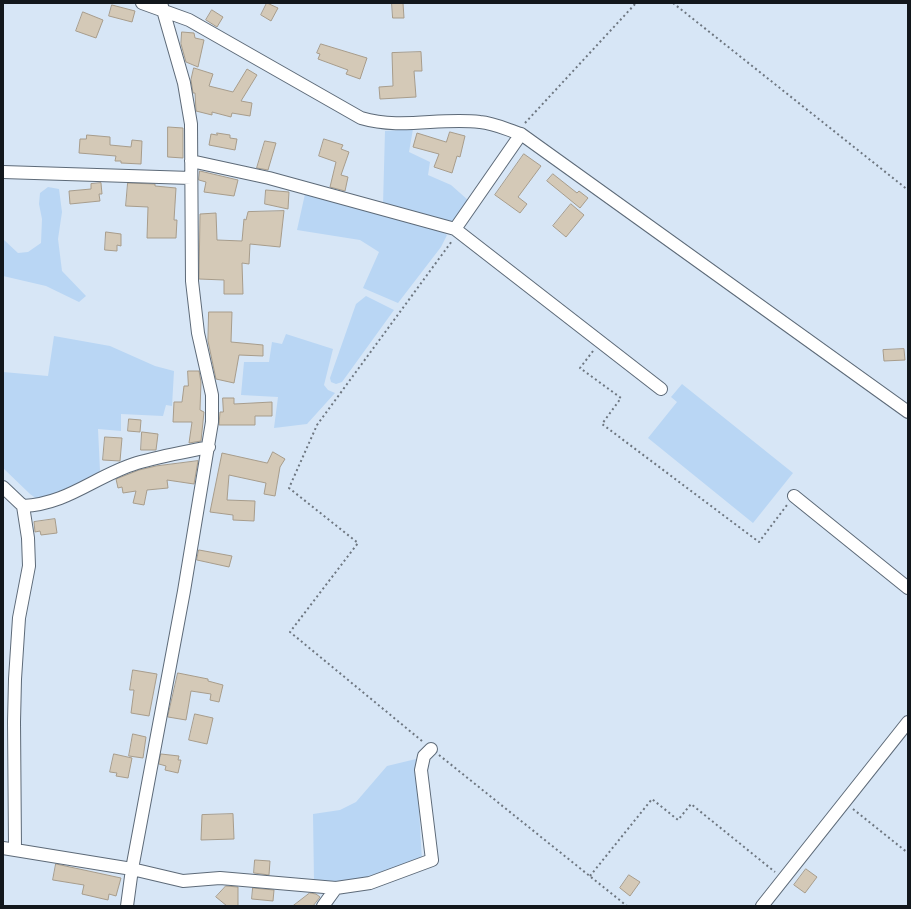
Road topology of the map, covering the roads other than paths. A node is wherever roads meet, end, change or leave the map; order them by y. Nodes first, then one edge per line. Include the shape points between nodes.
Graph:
1 (142, 3) edge
2 (162, 7) edge
3 (521, 134) junction
4 (192, 161) junction
5 (3, 172) edge
6 (191, 178) junction
7 (455, 229) junction
8 (661, 389) dead end
9 (908, 412) edge
10 (209, 447) junction
11 (3, 487) edge
12 (794, 496) road end
13 (23, 506) junction
14 (908, 588) edge
15 (3, 676) edge
16 (15, 679) junction
17 (908, 722) edge
18 (431, 748) road end
19 (9, 849) edge
20 (132, 869) junction
21 (336, 888) junction
22 (127, 906) edge
23 (323, 906) edge
24 (762, 906) edge

1 - 2 street
2 - 3 street via 361,118 380,123 402,124 439,121 481,122
2 - 4 street via 188,106
3 - 7 street
3 - 9 street
4 - 6 street
4 - 7 street via 269,178
5 - 6 street
6 - 10 street via 192,281 198,333 212,395
7 - 8 street
10 - 13 street via 136,463 66,497 38,506
10 - 20 street
11 - 13 street
12 - 14 street
13 - 16 street via 29,566 19,618
15 - 16 street
16 - 19 street
17 - 24 street
18 - 21 street via 424,756 421,770 432,860 370,883
19 - 20 street
20 - 21 street via 183,881 220,878
20 - 22 street
21 - 23 street

